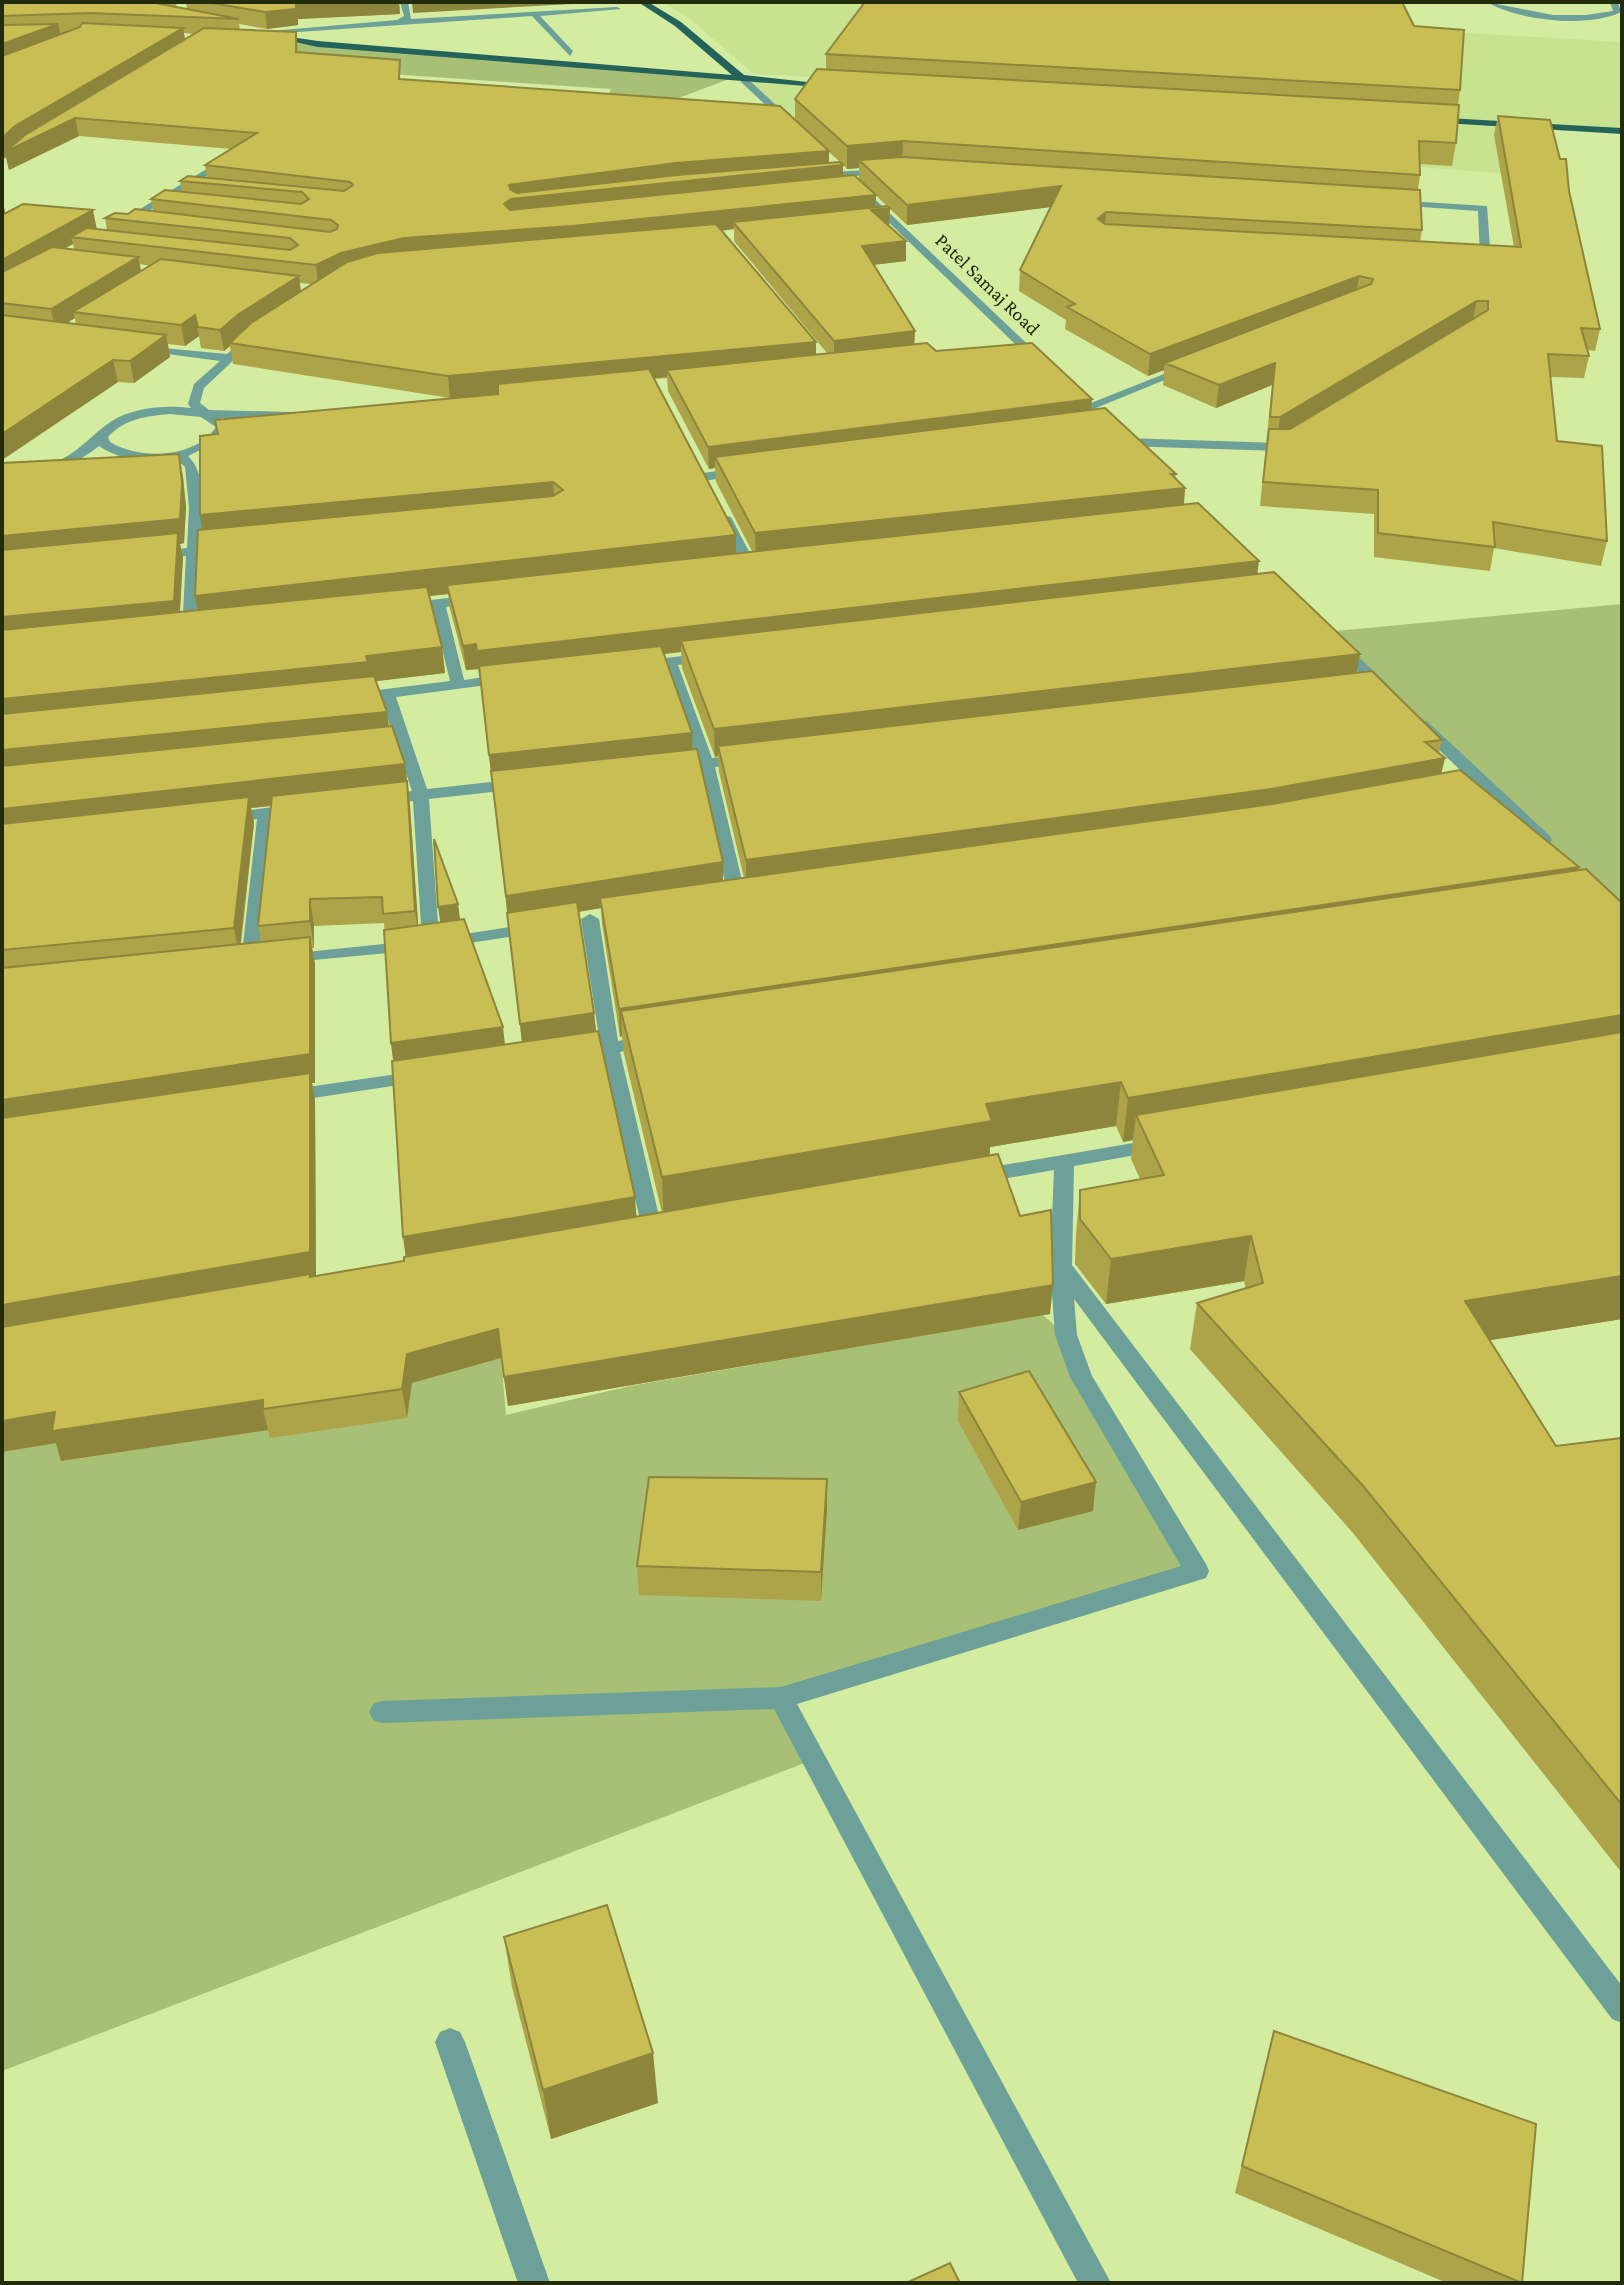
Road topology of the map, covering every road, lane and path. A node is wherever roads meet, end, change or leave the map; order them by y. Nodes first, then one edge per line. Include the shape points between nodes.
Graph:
1 (404, 2) edge
2 (642, 2) edge
3 (1491, 2) edge
4 (1614, 2) edge
5 (617, 9) dead end
6 (534, 14) junction
7 (399, 22) junction
8 (240, 30) edge
9 (253, 33) junction
10 (246, 42) edge
11 (318, 44) junction
12 (570, 53) dead end
13 (744, 80) junction
14 (840, 85) edge
15 (1423, 119) edge
16 (1622, 131) edge
17 (803, 136) edge
18 (826, 158) edge
19 (902, 170) edge
20 (208, 172) dead end
21 (843, 174) junction
22 (798, 178) edge
23 (183, 187) junction
24 (198, 188) edge
25 (859, 188) junction
26 (843, 190) edge
27 (1388, 202) edge
28 (156, 203) junction
29 (171, 204) edge
30 (891, 219) junction
31 (876, 221) edge
32 (140, 223) edge
33 (1470, 260) edge
34 (260, 331) edge
35 (1023, 345) junction
36 (1008, 346) edge
37 (135, 347) edge
38 (228, 358) junction
39 (1203, 363) edge
40 (1046, 367) edge
41 (198, 387) junction
42 (1076, 396) edge
43 (206, 414) junction
44 (131, 416) junction
45 (231, 431) junction
46 (1307, 431) edge
47 (102, 437) junction
48 (1136, 453) edge
49 (178, 454) junction
50 (141, 457) junction
51 (696, 464) edge
52 (52, 469) junction
53 (762, 469) edge
54 (702, 477) junction
55 (2, 479) edge
56 (710, 491) edge
57 (717, 504) edge
58 (241, 547) edge
59 (193, 552) junction
60 (135, 557) edge
61 (766, 565) edge
62 (750, 567) junction
63 (734, 569) edge
64 (482, 598) edge
65 (438, 603) junction
66 (391, 609) edge
67 (188, 632) edge
68 (1325, 632) edge
69 (729, 655) edge
70 (669, 661) junction
71 (624, 666) edge
72 (518, 678) edge
73 (458, 684) junction
74 (1380, 691) edge
75 (387, 694) junction
76 (345, 699) edge
77 (1415, 718) edge
78 (769, 756) edge
79 (706, 763) junction
80 (658, 768) edge
81 (532, 783) edge
82 (421, 795) junction
83 (374, 800) edge
84 (312, 808) edge
85 (266, 813) junction
86 (204, 820) edge
87 (1549, 845) edge
88 (767, 891) edge
89 (590, 919) dead end
90 (546, 926) edge
91 (431, 944) junction
92 (673, 1038) edge
93 (610, 1048) junction
94 (563, 1055) edge
95 (438, 1073) edge
96 (267, 1099) edge
97 (1172, 1142) edge
98 (1064, 1161) junction
99 (957, 1180) edge
100 (653, 1233) edge
101 (1061, 1266) junction
102 (781, 1698) junction
103 (382, 1712) dead end
104 (1622, 2009) edge
105 (450, 2042) dead end
106 (534, 2283) edge
107 (1095, 2283) edge

1 - 7 street via 408,17
2 - 13 main road via 678,24
3 - 4 street via 1562,18 1617,12
5 - 6 street
6 - 7 street
6 - 12 street
7 - 9 street
8 - 9 main road
9 - 11 main road
10 - 11 street
11 - 13 main road
13 - 14 main road
13 - 17 street
15 - 16 main road
18 - 21 street, Patel Samaj Road
19 - 21 street
20 - 23 street
21 - 22 street
21 - 25 street, Patel Samaj Road
23 - 24 street
23 - 28 street
25 - 26 street
25 - 30 street, Patel Samaj Road
27 - 33 street via 1483,208 1486,261
28 - 29 street
28 - 32 street via 122,223
30 - 31 street
30 - 35 street, Patel Samaj Road
34 - 38 street
35 - 36 street
35 - 40 street, Patel Samaj Road
37 - 38 street
38 - 41 street
39 - 42 street via 1092,411
41 - 43 street via 194,404
41 - 44 street
43 - 44 street via 170,410
43 - 45 street
43 - 45 street via 302,417
44 - 47 street
45 - 49 street
46 - 48 street via 1281,447 1120,438
47 - 50 street via 111,450
47 - 52 street via 78,458
49 - 50 street
49 - 59 street via 191,466 196,507
50 - 52 street
51 - 54 street
52 - 55 street
53 - 54 street
54 - 56 street
57 - 62 street
58 - 59 street
59 - 60 street
59 - 67 street
61 - 62 street
62 - 63 street
64 - 65 street
65 - 66 street
65 - 73 street
68 - 74 street
69 - 70 street
70 - 71 street
70 - 79 street
72 - 73 street
73 - 75 street
75 - 76 street
75 - 82 street via 396,744
77 - 87 street via 1475,784
78 - 79 street
79 - 80 street
79 - 88 street via 729,897
81 - 82 street
82 - 83 street
82 - 91 street
84 - 85 street
85 - 86 street
85 - 91 street via 242,964
89 - 93 street
90 - 91 street
92 - 93 street
93 - 94 street
93 - 100 street
95 - 96 street
97 - 98 street
98 - 99 street
98 - 101 street
101 - 102 street via 1066,1335 1081,1377 1197,1571
101 - 104 street
102 - 103 street
102 - 107 street
105 - 106 street

